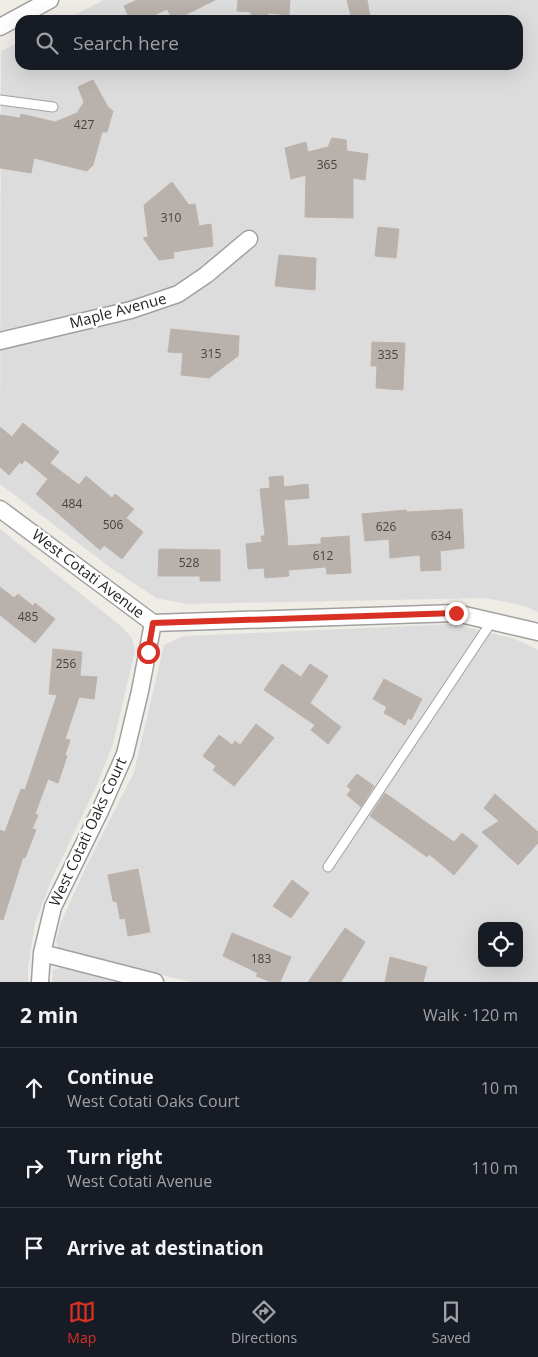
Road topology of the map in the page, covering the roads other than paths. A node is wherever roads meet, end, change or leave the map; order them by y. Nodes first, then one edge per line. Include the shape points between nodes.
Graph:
1 (50, 0) edge
2 (21, 15) edge
3 (15, 18) edge
4 (0, 26) edge
5 (0, 100) edge
6 (53, 107) dead end
7 (249, 239) dead end
8 (0, 341) edge
9 (0, 509) edge
10 (492, 621) junction
11 (153, 623) junction
12 (538, 632) edge
13 (328, 867) dead end
14 (42, 954) junction
15 (40, 982) edge
16 (155, 982) edge

1 - 2 street
3 - 4 street
5 - 6 lane
7 - 8 street, Maple Avenue via 178,294 131,310
9 - 11 street, West Cotati Avenue
10 - 11 street, West Cotati Avenue via 456,613
10 - 12 street, West Cotati Avenue
10 - 13 lane
11 - 14 street, West Cotati Oaks Court via 125,754 52,907
14 - 15 street, West Cotati Oaks Court
14 - 16 street

